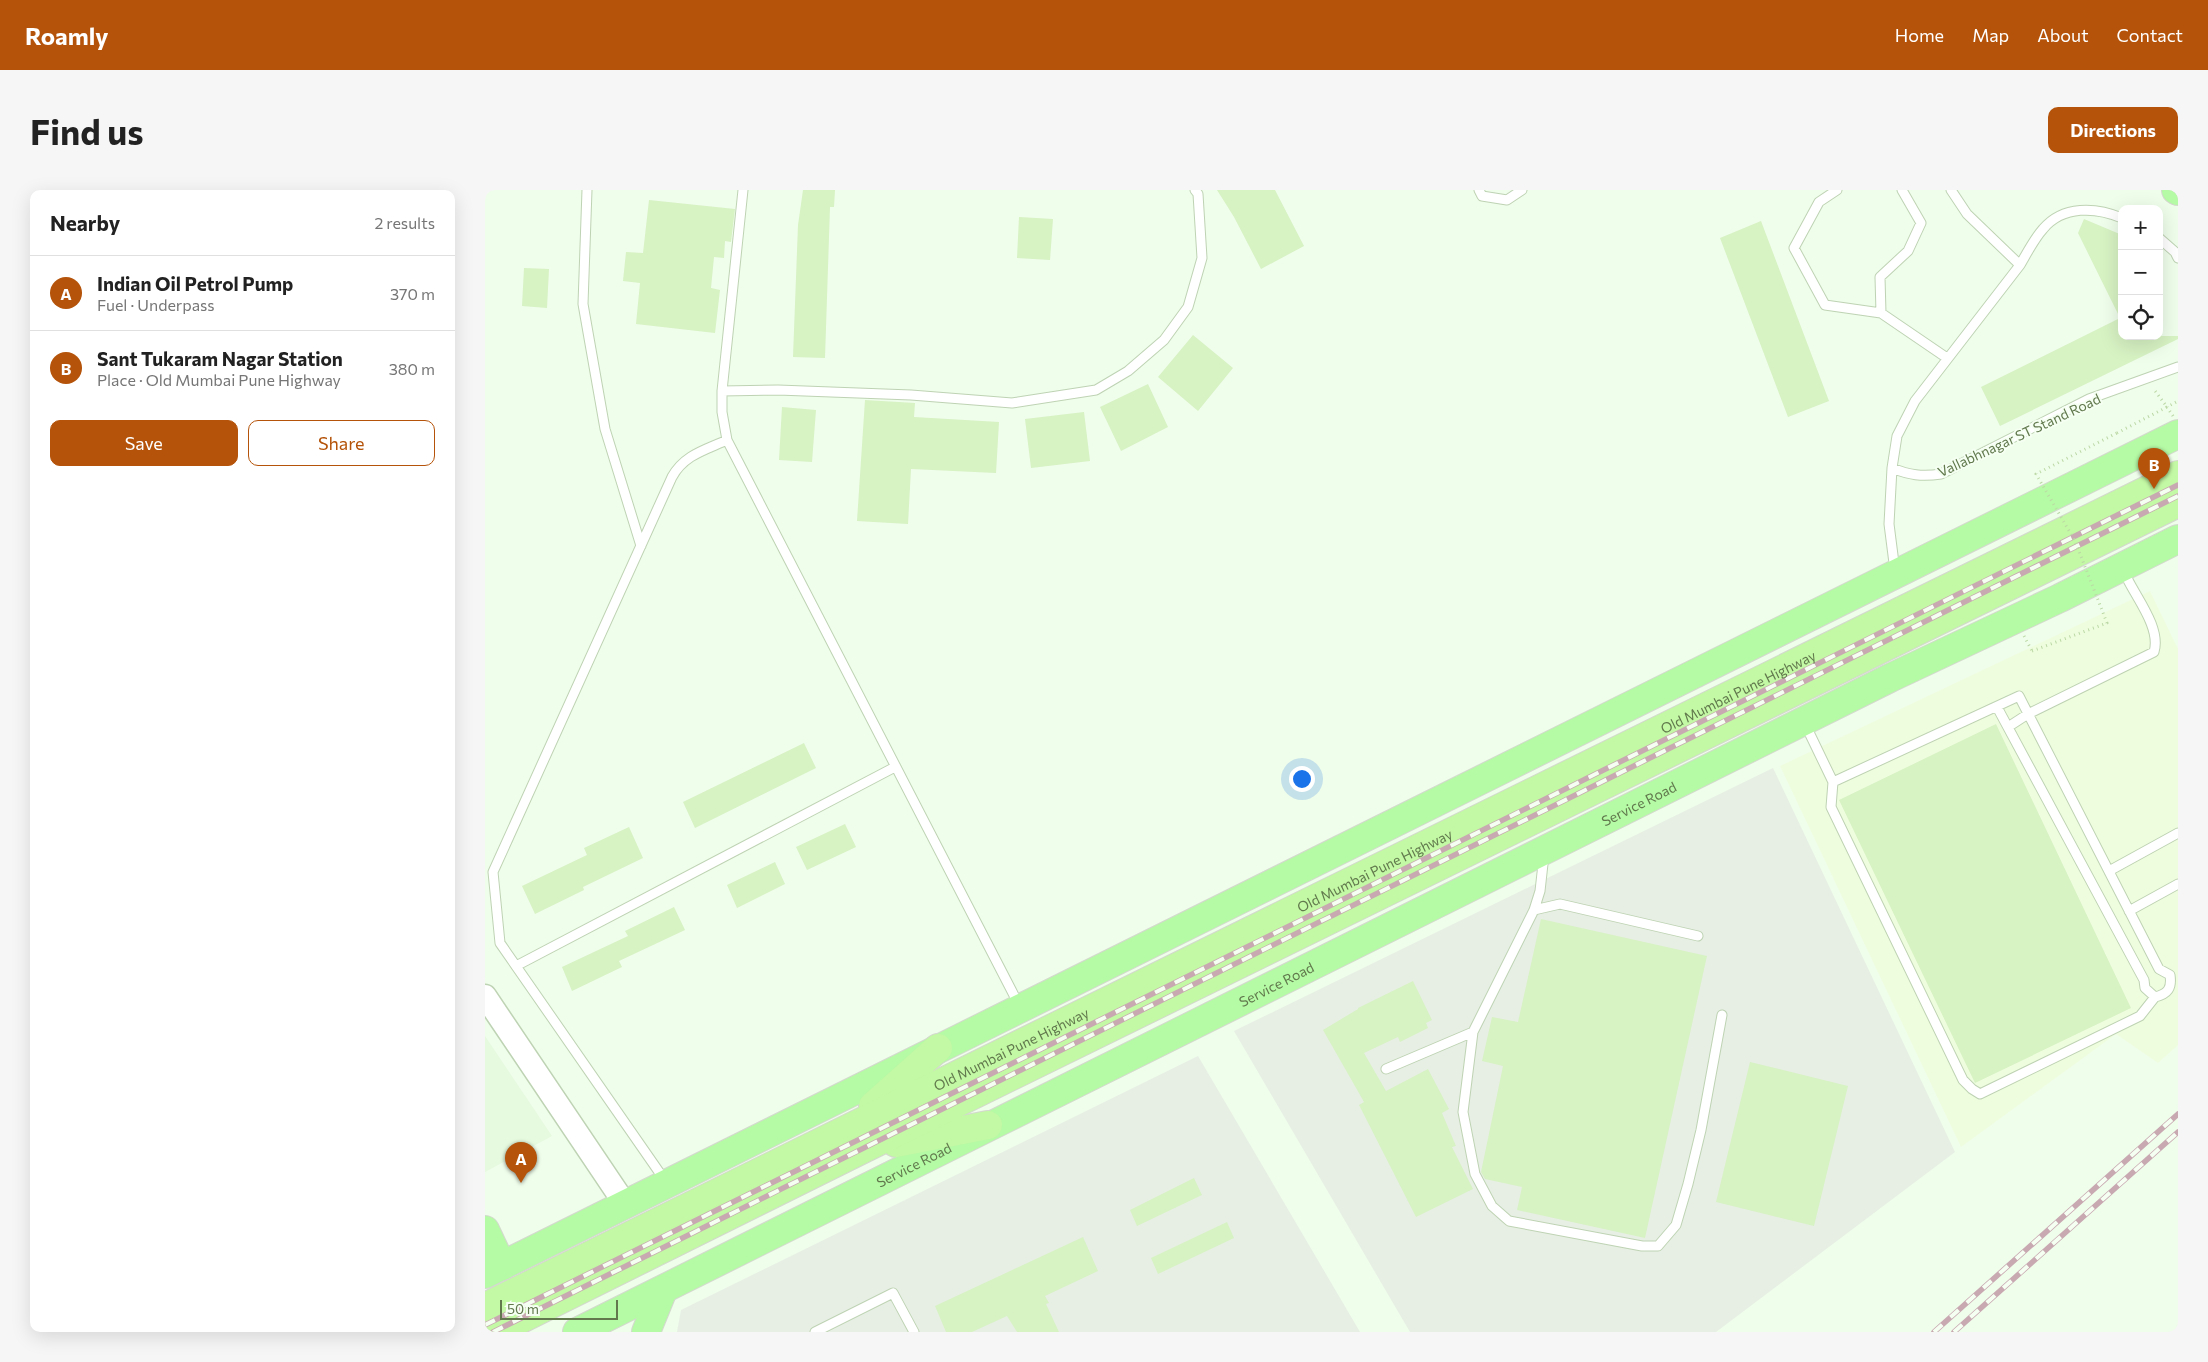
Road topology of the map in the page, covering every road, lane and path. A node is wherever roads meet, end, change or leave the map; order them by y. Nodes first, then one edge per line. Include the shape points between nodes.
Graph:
1 (587, 190) edge
2 (743, 190) edge
3 (1195, 190) edge
4 (1479, 190) edge
5 (1522, 190) edge
6 (1837, 190) edge
7 (1902, 190) edge
8 (1951, 190) edge
9 (2118, 217) edge
10 (2163, 242) edge
11 (2178, 258) edge
12 (2020, 265) junction
13 (1881, 313) junction
14 (1947, 358) junction
15 (2178, 367) edge
16 (2147, 380) junction
17 (722, 391) junction
18 (2178, 401) edge
19 (2167, 407) junction
20 (2178, 434) edge
21 (727, 440) junction
22 (1892, 468) junction
23 (2178, 474) edge
24 (2178, 503) edge
25 (2178, 539) edge
26 (641, 546) junction
27 (2178, 556) edge
28 (1895, 575) junction
29 (2128, 580) junction
30 (2027, 642) junction
31 (1890, 678) junction
32 (1997, 707) junction
33 (2028, 714) junction
34 (1803, 720) junction
35 (2008, 727) junction
36 (895, 766) junction
37 (1833, 782) junction
38 (2178, 833) edge
39 (1545, 849) junction
40 (2109, 871) junction
41 (2178, 884) edge
42 (1534, 910) junction
43 (2129, 911) junction
44 (1697, 936) dead end
45 (516, 966) junction
46 (485, 996) edge
47 (2155, 997) junction
48 (1020, 1007) junction
49 (1723, 1015) dead end
50 (1473, 1032) junction
51 (938, 1048) junction
52 (1386, 1069) dead end
53 (988, 1126) junction
54 (856, 1138) junction
55 (667, 1183) junction
56 (625, 1204) junction
57 (485, 1230) edge
58 (493, 1270) edge
59 (663, 1290) junction
60 (485, 1307) edge
61 (495, 1332) edge
62 (577, 1332) edge
63 (645, 1332) edge
64 (815, 1332) edge
65 (914, 1332) edge

1 - 26 lane via 583,304 605,429
2 - 17 lane
3 - 17 lane via 1202,258 1188,307 1164,340 1129,371 1096,390 1012,403 911,395
4 - 5 lane via 1482,196 1507,200
6 - 13 lane via 1819,202 1794,248 1825,305
7 - 13 lane via 1921,223 1908,251 1880,277
8 - 12 lane via 1967,214
9 - 12 lane via 2084,209 2065,213 2044,228
10 - 11 lane
12 - 14 lane
13 - 14 lane
14 - 22 lane via 1915,401 1897,436
15 - 16 lane, Vallabhnagar ST Stand Road
16 - 19 path
16 - 22 lane, Vallabhnagar ST Stand Road via 2089,399 1941,474 1907,474
17 - 21 lane
18 - 19 path
19 - 30 path, bridge via 2036,474 2075,541 2107,623
20 - 28 main road
21 - 26 lane via 690,456 677,468
21 - 36 lane
22 - 28 lane via 1889,524
23 - 54 highway, Old Mumbai Pune Highway
24 - 54 highway, Old Mumbai Pune Highway
25 - 31 main road, Service Road
26 - 45 lane via 493,872 500,943
27 - 29 main road
28 - 48 main road
29 - 30 main road
29 - 33 lane via 2152,626 2157,642 2155,652
30 - 31 main road via 1953,667
31 - 34 main road, Service Road
32 - 33 lane via 2019,696
32 - 35 lane
32 - 37 lane
33 - 35 lane
33 - 40 lane
34 - 37 lane
34 - 39 main road, Service Road
35 - 47 lane via 2144,980 2145,988
36 - 45 lane
36 - 48 lane
37 - 47 lane via 1831,807 1963,1080 1971,1089 1980,1094 2140,1016
38 - 40 lane
39 - 42 lane via 1540,891
39 - 53 main road, Service Road
40 - 43 lane
41 - 43 lane
42 - 44 lane via 1560,904
42 - 50 lane
43 - 47 lane via 2159,969 2170,975 2168,992
45 - 55 lane
46 - 56 street
48 - 51 main road
49 - 50 lane via 1688,1184 1676,1225 1658,1246 1642,1246 1509,1221 1493,1206 1475,1174 1464,1126
50 - 52 lane
51 - 54 highway
51 - 55 main road
53 - 54 highway
53 - 59 main road, Service Road
54 - 60 highway, Old Mumbai Pune Highway via 571,1264
54 - 61 highway, Old Mumbai Pune Highway via 580,1290
55 - 56 main road
56 - 58 main road
57 - 58 main road
59 - 62 main road, Service Road
59 - 63 main road
64 - 65 lane via 893,1293

